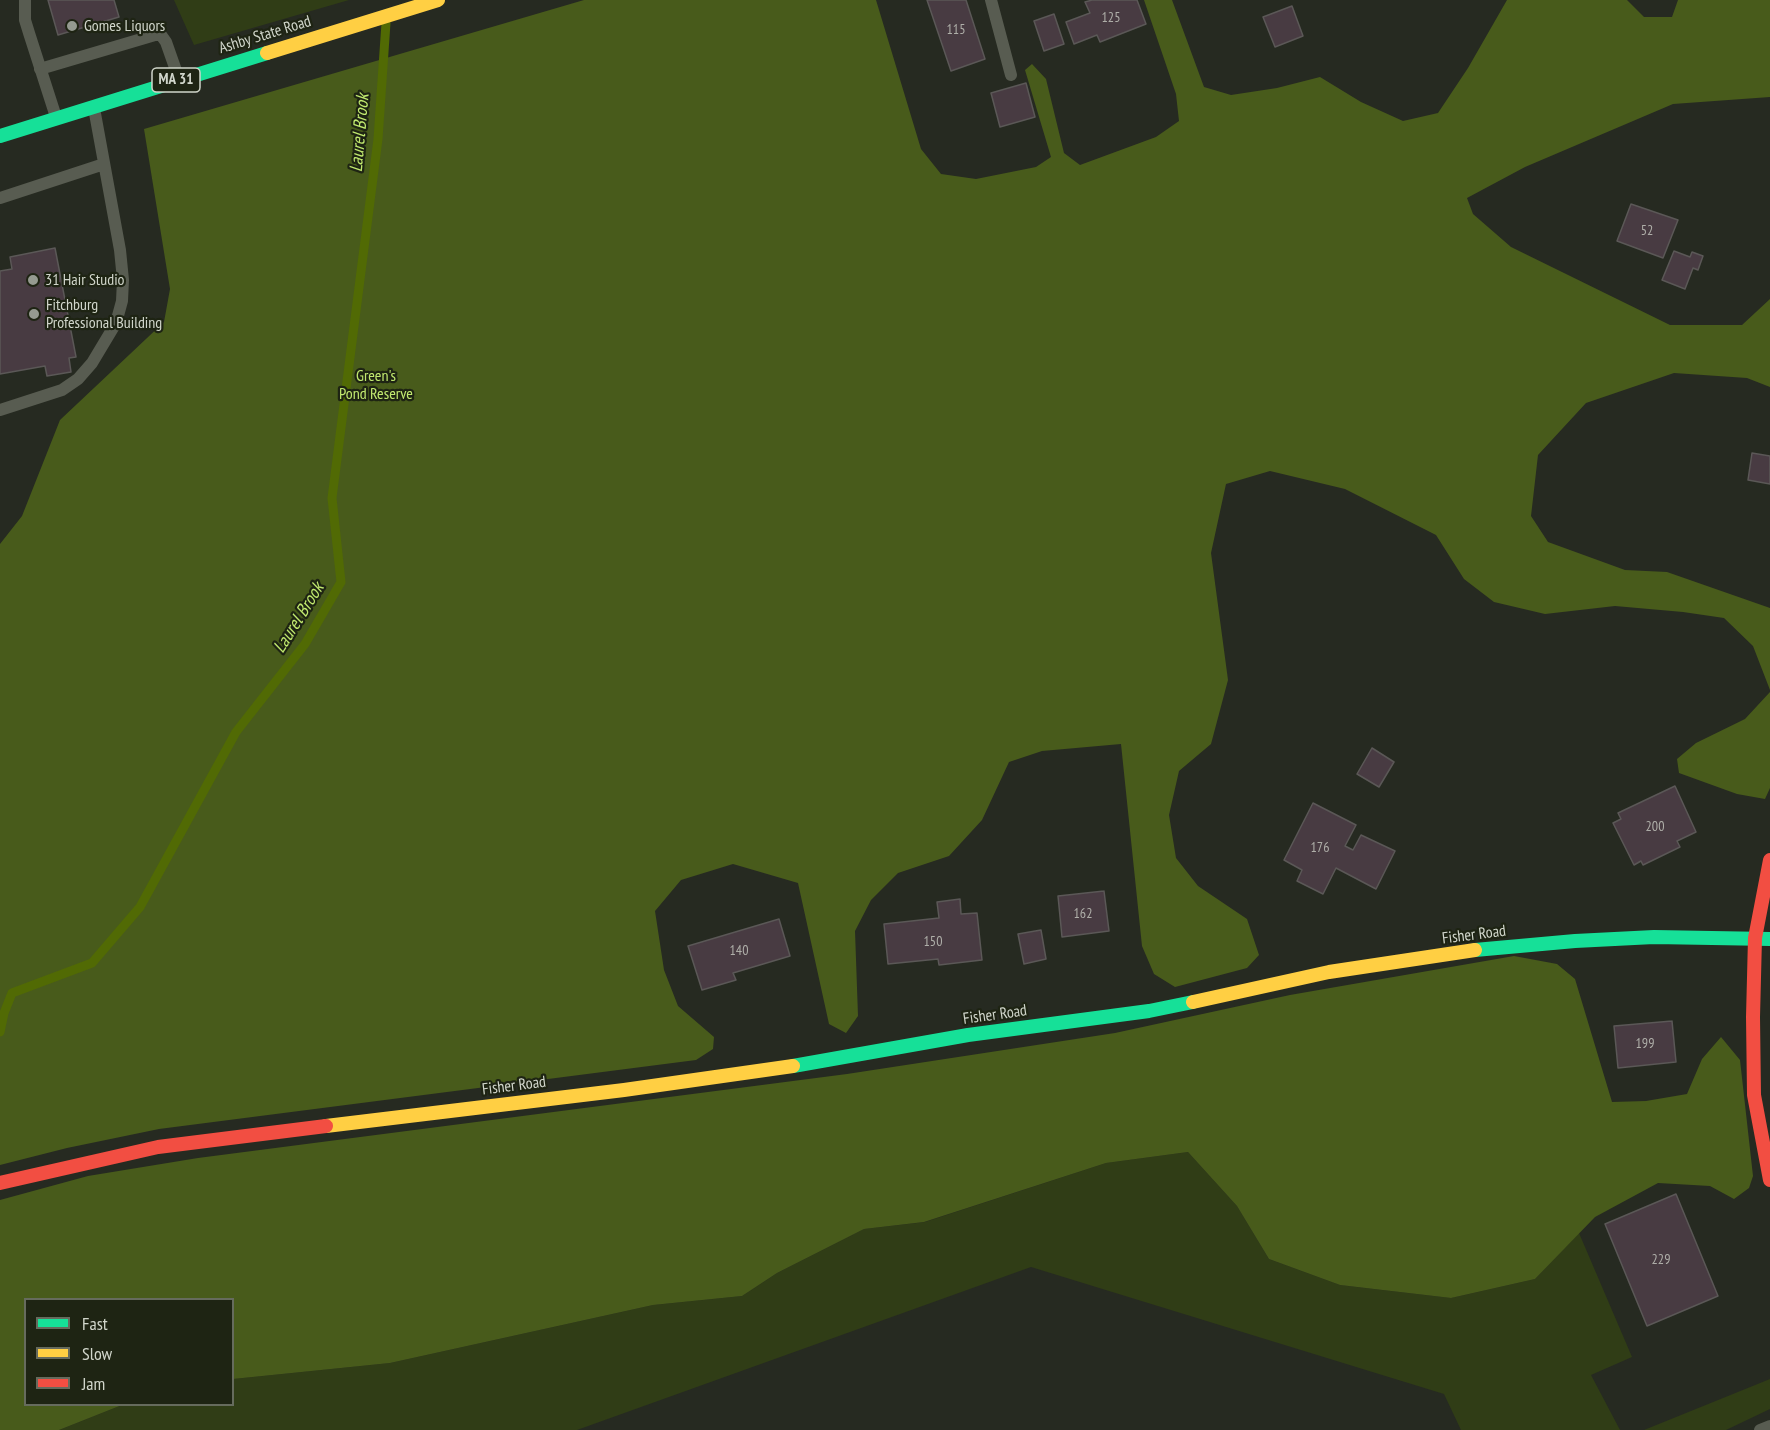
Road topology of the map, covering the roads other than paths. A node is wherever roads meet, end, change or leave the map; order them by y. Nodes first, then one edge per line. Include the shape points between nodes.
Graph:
1 (25, 0) edge
2 (438, 0) edge
3 (991, 0) edge
4 (40, 69) junction
5 (1011, 75) dead end
6 (179, 79) junction
7 (94, 106) junction
8 (57, 118) junction
9 (0, 136) edge
10 (104, 164) junction
11 (0, 198) edge
12 (0, 411) edge
13 (1770, 860) edge
14 (1755, 938) junction
15 (1770, 939) edge
16 (1770, 1180) edge
17 (0, 1183) edge
18 (1770, 1426) edge
19 (1760, 1430) edge

1 - 4 lane via 25,20
2 - 6 street, Ashby State Road / MA 31
3 - 5 lane
4 - 6 lane via 161,35
4 - 8 lane
6 - 7 street, Ashby State Road / MA 31
7 - 8 street, Ashby State Road / MA 31
7 - 10 lane
8 - 9 street, Ashby State Road / MA 31
10 - 11 lane
10 - 12 lane via 123,280 116,323 78,379 62,390
13 - 14 street
14 - 15 street, Fisher Road
14 - 16 street via 1754,1095
14 - 17 street, Fisher Road via 1643,937 1468,951 1329,972 1149,1011 968,1035 811,1063 158,1147
18 - 19 lane

